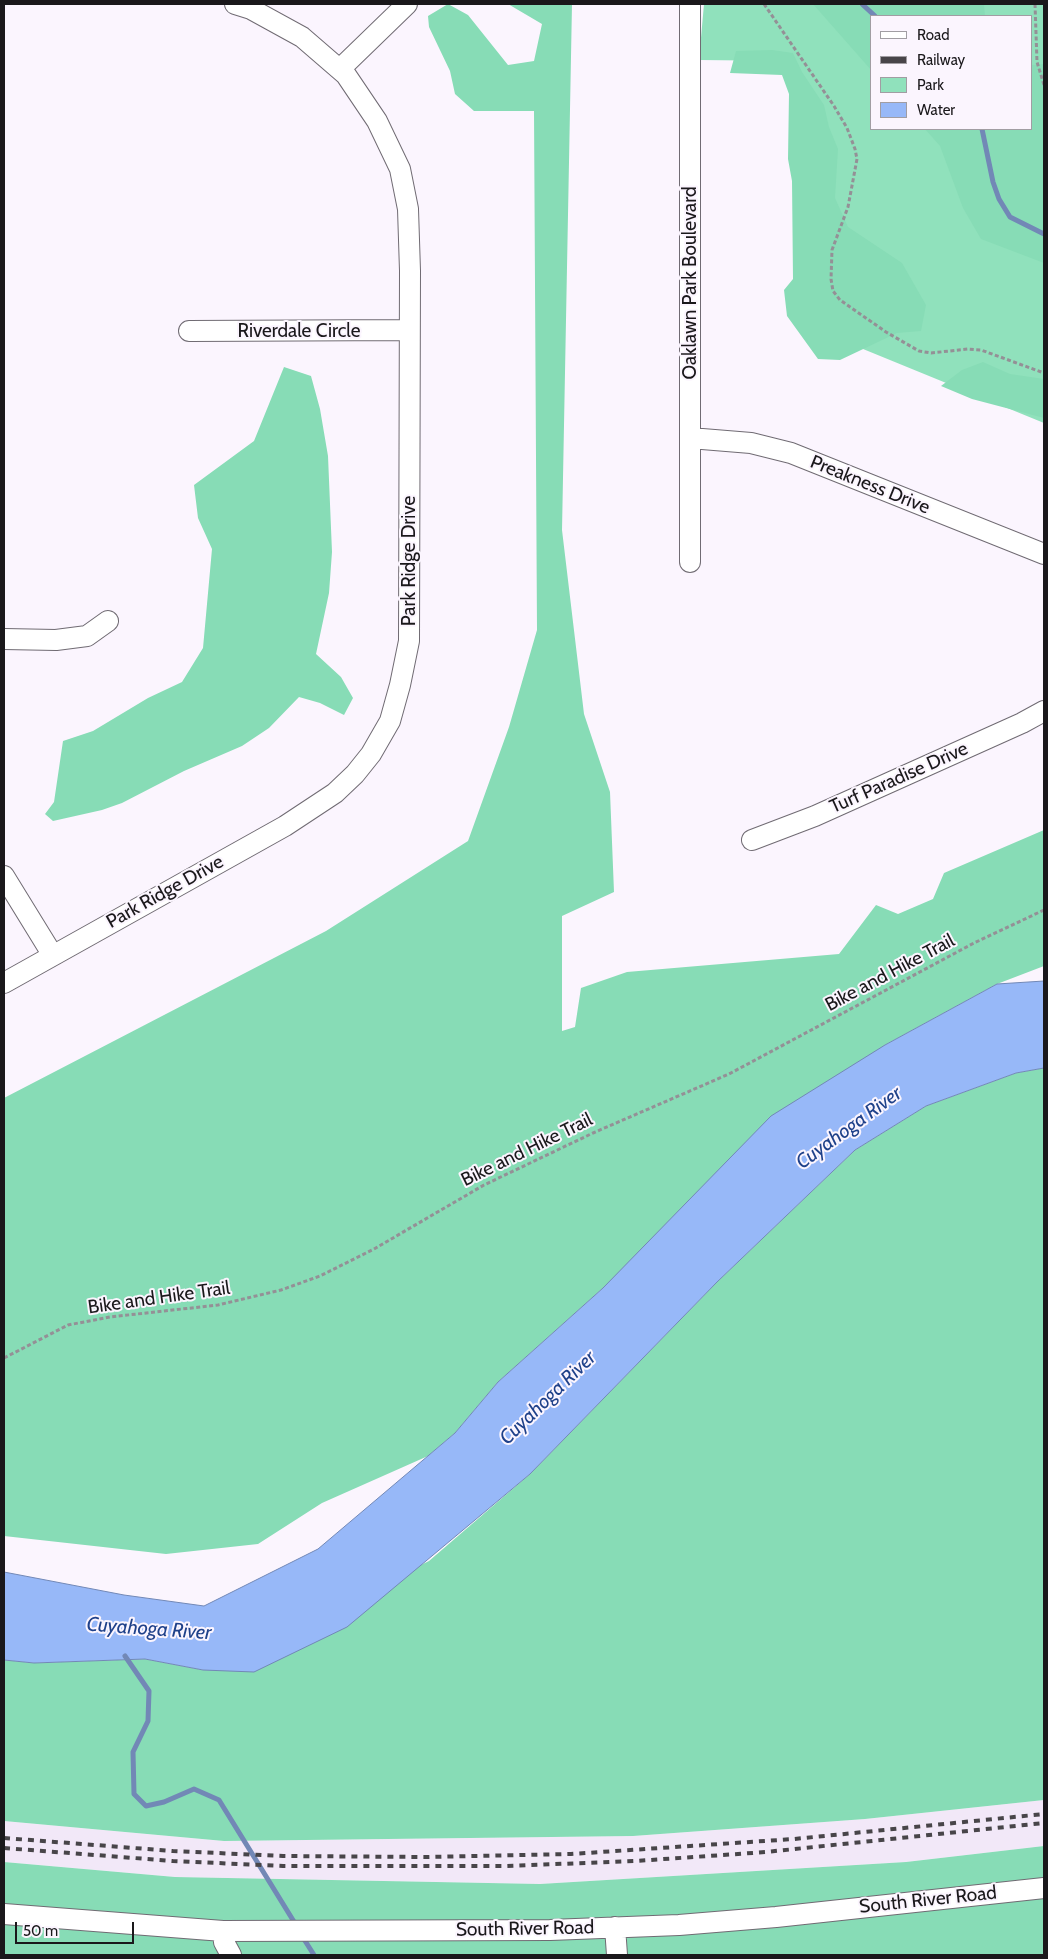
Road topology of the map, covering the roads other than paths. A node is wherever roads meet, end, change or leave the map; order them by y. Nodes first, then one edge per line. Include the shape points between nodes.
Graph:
1 (235, 4) edge
2 (407, 4) edge
3 (690, 4) edge
4 (340, 69) junction
5 (409, 330) junction
6 (189, 331) dead end
7 (690, 438) junction
8 (1044, 554) edge
9 (690, 562) dead end
10 (108, 621) dead end
11 (4, 639) edge
12 (1044, 711) edge
13 (752, 840) dead end
14 (4, 876) edge
15 (52, 954) junction
16 (4, 982) edge
17 (1044, 1888) edge
18 (4, 1914) edge
19 (615, 1927) junction
20 (223, 1931) junction
21 (231, 1955) edge
22 (617, 1955) edge

1 - 4 street, Park Ridge Drive via 302,37
2 - 4 street
3 - 7 street, Oaklawn Park Boulevard
4 - 5 street, Park Ridge Drive via 377,121 400,169 408,209
5 - 6 street, Riverdale Circle
5 - 15 street, Park Ridge Drive via 409,641 390,720 371,754 335,793 285,826
7 - 8 street, Preakness Drive via 751,443 791,453
7 - 9 street, Oaklawn Park Boulevard
10 - 11 street via 87,636 56,640
12 - 13 street, Turf Paradise Drive via 815,816
14 - 15 street
15 - 16 street, Park Ridge Drive
17 - 19 street, South River Road via 776,1917
18 - 20 street, South River Road
19 - 20 street, South River Road
19 - 22 street
20 - 21 street via 224,1942

